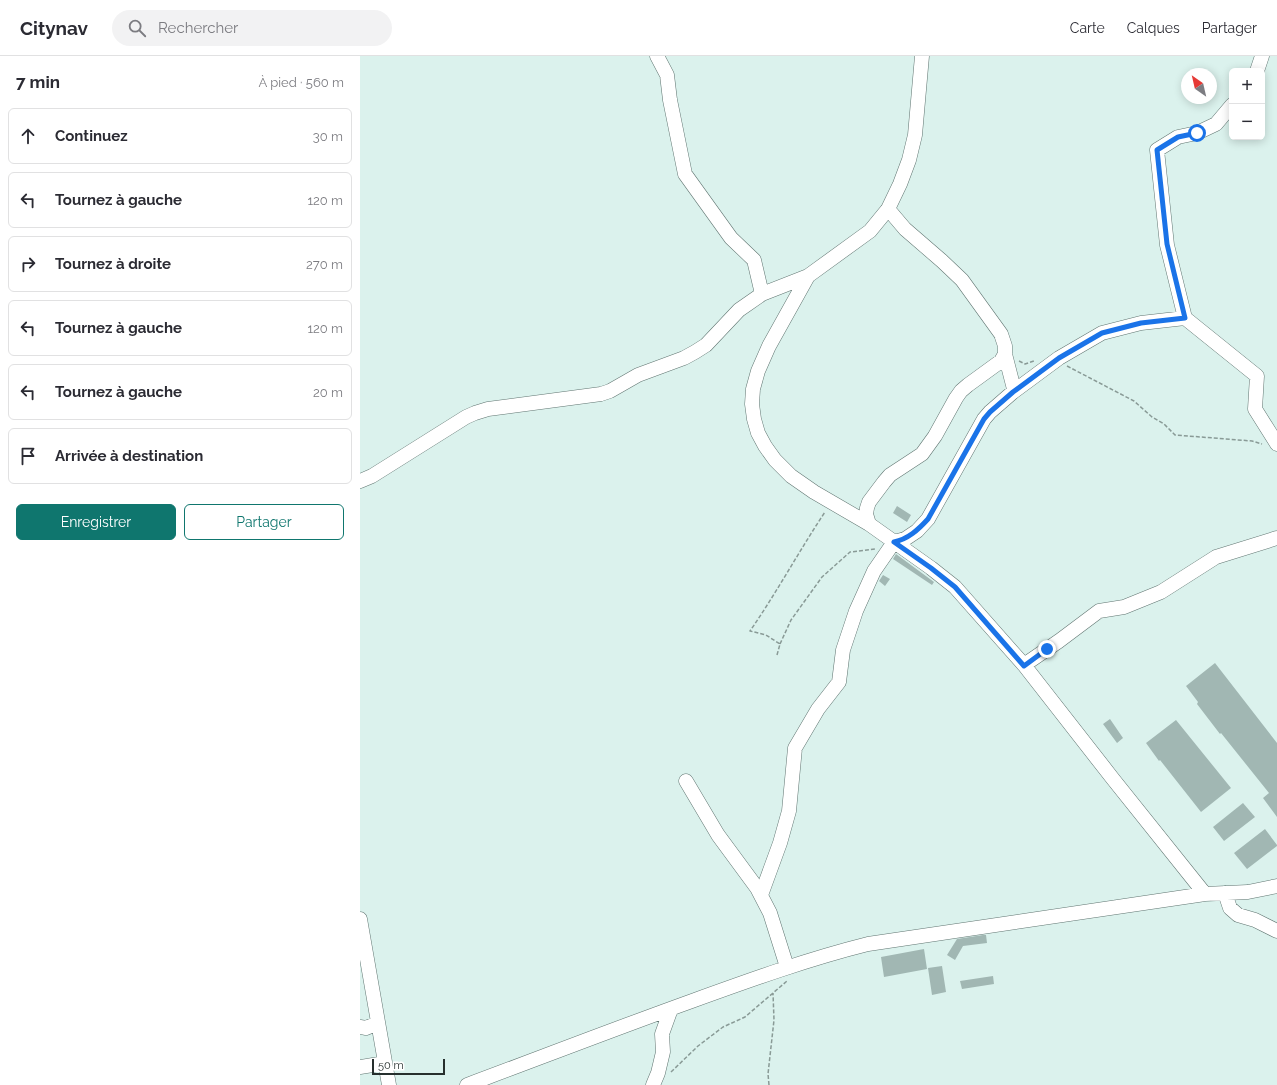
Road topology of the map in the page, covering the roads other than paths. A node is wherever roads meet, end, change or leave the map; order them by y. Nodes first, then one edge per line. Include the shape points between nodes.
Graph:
1 (657, 56) edge
2 (922, 56) edge
3 (1262, 56) edge
4 (1258, 68) edge
5 (1229, 109) edge
6 (888, 209) junction
7 (808, 276) junction
8 (762, 294) junction
9 (1185, 318) junction
10 (1005, 354) junction
11 (1013, 392) junction
12 (1271, 444) edge
13 (360, 481) edge
14 (869, 524) junction
15 (1277, 538) edge
16 (891, 540) junction
17 (1024, 666) junction
18 (686, 781) dead end
19 (1277, 886) edge
20 (1225, 893) junction
21 (1205, 894) junction
22 (761, 895) junction
23 (360, 919) edge
24 (1277, 931) edge
25 (787, 967) junction
26 (671, 1009) junction
27 (378, 1023) junction
28 (360, 1027) edge
29 (385, 1063) junction
30 (360, 1067) edge
31 (389, 1085) edge
32 (467, 1085) edge
33 (653, 1085) edge

1 - 8 street via 667,75 685,174 731,238 754,260
2 - 6 street via 915,135 910,160
3 - 4 street
5 - 9 street via 1216,124 1197,133 1178,137 1157,150 1167,244
6 - 7 street via 870,231
6 - 10 street via 905,229 962,280 1001,334
7 - 8 street
7 - 14 street via 758,371 753,389 754,419 765,446 791,476
8 - 13 street via 739,310 706,345 684,358 638,375 610,391 475,413
9 - 11 street via 1141,323 1102,333 1053,362
9 - 12 street via 1257,376 1255,410
10 - 11 street via 1014,386
10 - 14 street via 1001,361 961,391 922,454 890,475 884,482 869,502 866,514
11 - 16 street via 984,419 928,519 905,539
14 - 16 street
15 - 17 street via 1216,557 1161,592 1124,607 1099,611
16 - 17 street via 955,587
16 - 22 street via 856,611 843,650 839,682 818,709 795,748 789,811
17 - 21 street
18 - 22 street via 718,835
19 - 20 street via 1248,892
20 - 21 street
20 - 24 street via 1230,908 1238,915
21 - 25 street via 868,944
22 - 25 street via 770,913
23 - 27 street
25 - 26 street
26 - 32 street
26 - 33 street via 662,1034 663,1052
27 - 28 street via 366,1028
27 - 29 street
29 - 30 street
29 - 31 street

